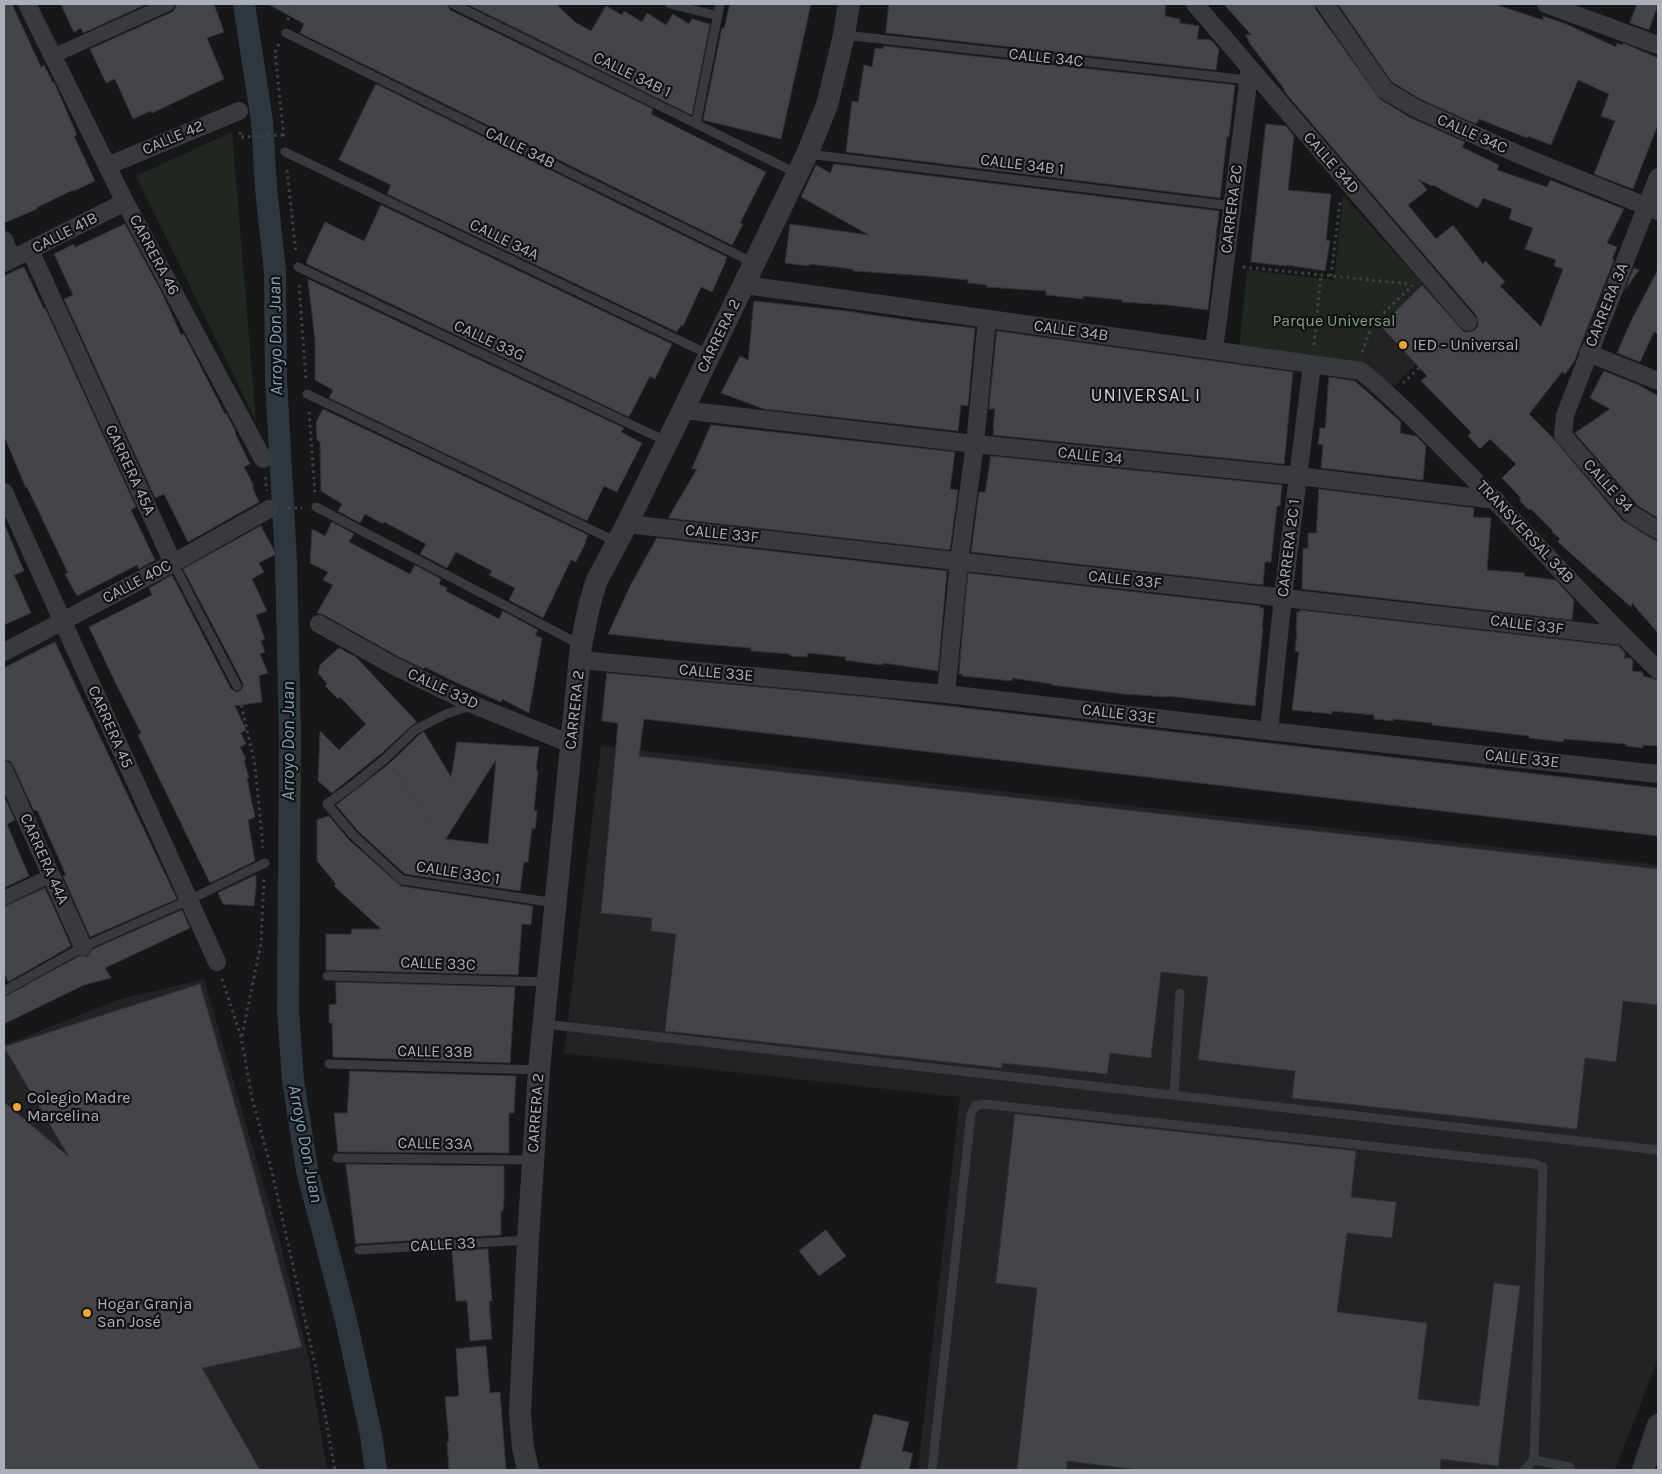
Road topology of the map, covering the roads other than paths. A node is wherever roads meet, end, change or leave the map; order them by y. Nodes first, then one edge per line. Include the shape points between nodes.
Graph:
1 (26, 4) edge
2 (168, 4) edge
3 (453, 4) edge
4 (670, 4) edge
5 (720, 4) edge
6 (850, 4) edge
7 (1195, 4) edge
8 (1325, 4) edge
9 (1546, 4) edge
10 (718, 16) junction
11 (286, 33) dead end
12 (844, 35) junction
13 (1658, 45) edge
14 (52, 56) junction
15 (1249, 74) junction
16 (239, 110) dead end
17 (696, 124) junction
18 (285, 152) dead end
19 (807, 154) junction
20 (107, 166) junction
21 (798, 175) junction
22 (1658, 177) edge
23 (125, 202) junction
24 (1232, 206) junction
25 (1653, 209) edge
26 (4, 240) edge
27 (30, 250) junction
28 (8, 260) edge
29 (754, 264) junction
30 (298, 267) dead end
31 (745, 285) junction
32 (987, 319) junction
33 (1468, 322) road end
34 (1214, 350) junction
35 (1588, 353) junction
36 (710, 355) junction
37 (1312, 365) junction
38 (1658, 381) edge
39 (307, 394) dead end
40 (1390, 395) joint
41 (683, 410) junction
42 (1563, 435) joint
43 (668, 442) junction
44 (975, 444) junction
45 (263, 458) road end
46 (1298, 476) junction
47 (4, 492) edge
48 (1496, 500) junction
49 (316, 507) road end
50 (269, 509) road end
51 (1658, 530) edge
52 (622, 533) junction
53 (959, 561) junction
54 (172, 563) junction
55 (1283, 597) junction
56 (62, 621) junction
57 (319, 624) dead end
58 (1622, 636) junction
59 (4, 652) edge
60 (581, 653) junction
61 (1658, 670) edge
62 (237, 686) dead end
63 (946, 694) junction
64 (474, 705) junction
65 (1269, 731) junction
66 (571, 744) junction
67 (4, 770) edge
68 (1658, 774) edge
69 (265, 863) dead end
70 (52, 875) junction
71 (4, 898) edge
72 (189, 900) junction
73 (556, 903) junction
74 (83, 947) junction
75 (217, 962) road end
76 (327, 976) dead end
77 (548, 982) junction
78 (4, 991) edge
79 (1180, 994) dead end
80 (544, 1024) junction
81 (329, 1064) dead end
82 (539, 1070) junction
83 (1174, 1095) junction
84 (1658, 1150) edge
85 (337, 1158) dead end
86 (533, 1160) junction
87 (528, 1240) junction
88 (359, 1250) dead end
89 (1657, 1431) edge
90 (1534, 1460) junction
91 (1570, 1467) dead end
92 (528, 1470) edge
93 (932, 1470) edge
94 (1524, 1470) edge
95 (1643, 1470) edge

1 - 14 street, CARRERA 46
2 - 14 street
3 - 17 lane, CALLE 34B 1
4 - 10 lane
5 - 10 lane
6 - 12 street, CARRERA 2
7 - 15 street, CALLE 34D
8 - 25 street, CALLE 34C via 1385,90 1415,108 1522,156
9 - 13 street
10 - 17 lane
11 - 29 lane, CALLE 34B
12 - 15 lane, CALLE 34C
12 - 19 street, CARRERA 2 via 827,105
14 - 20 street, CARRERA 46
15 - 24 street, CARRERA 2C
15 - 33 street, CALLE 34D via 1343,176
16 - 20 street, CALLE 42
17 - 21 lane, CALLE 34B 1
18 - 36 lane, CALLE 34A
19 - 21 street, CARRERA 2
19 - 24 lane, CALLE 34B 1
20 - 23 street, CARRERA 46
21 - 29 street, CARRERA 2
22 - 25 street, CARRERA 3A
23 - 27 street, CALLE 41B
23 - 45 street, CARRERA 46
24 - 34 street, CARRERA 2C
25 - 35 street, CARRERA 3A
26 - 28 street
27 - 28 street, CALLE 41B
27 - 54 street, CARRERA 45A
29 - 31 street, CARRERA 2
30 - 43 lane, CALLE 33G
31 - 32 street, CALLE 34B
31 - 36 street, CARRERA 2
32 - 34 street, CALLE 34B
32 - 44 street
34 - 37 street, CALLE 34B
35 - 38 street
35 - 42 street, CARRERA 3A via 1565,415
36 - 41 street, CARRERA 2
37 - 40 street, CALLE 34B via 1361,371
37 - 46 street, CARRERA 2C 1
39 - 52 lane, CALLE 33F
40 - 48 street, TRANSVERSAL 34B
41 - 43 street, CARRERA 2
41 - 44 street, CALLE 34
42 - 51 street, CALLE 34 via 1631,514
43 - 52 street, CARRERA 2
44 - 46 street, CALLE 34
44 - 53 street
46 - 48 street, CALLE 34
46 - 55 street, CARRERA 2C 1
47 - 56 street, CARRERA 45
48 - 58 street, TRANSVERSAL 34B
49 - 60 lane, CALLE 33E
50 - 54 street, CALLE 40C
52 - 53 street, CALLE 33F
52 - 60 street, CARRERA 2 via 596,582
53 - 55 street, CALLE 33F
53 - 63 street
54 - 56 street, CALLE 40C
54 - 62 lane, CARRERA 45A
55 - 58 street, CALLE 33F
55 - 65 street, CARRERA 2C 1
56 - 59 street, CALLE 40C
56 - 72 street, CARRERA 45
57 - 64 street, CALLE 33D
58 - 61 street, TRANSVERSAL 34B
60 - 63 street, CALLE 33E
60 - 66 street, CARRERA 2
63 - 65 street, CALLE 33E
64 - 66 street, CALLE 33D
64 - 73 lane, CALLE 33C 1 via 446,714 415,730 386,758 327,804 353,835 402,880
65 - 68 street, CALLE 33E
66 - 73 street, CARRERA 2
67 - 70 street, CARRERA 44A
69 - 72 lane
70 - 71 street
70 - 74 street, CARRERA 44A
72 - 74 lane
72 - 75 street, CARRERA 45
73 - 77 street, CARRERA 2
74 - 78 lane
76 - 77 lane, CALLE 33C
77 - 80 street, CARRERA 2
79 - 83 lane
80 - 82 street, CARRERA 2
80 - 83 lane
81 - 82 lane, CALLE 33B
82 - 86 street, CARRERA 2
83 - 84 lane
85 - 86 lane, CALLE 33A
86 - 87 street, CARRERA 2
87 - 88 lane, CALLE 33
87 - 92 street, CARRERA 2 via 520,1413
89 - 95 street
90 - 91 lane
90 - 93 lane via 1543,1167 984,1104 975,1106 971,1114
90 - 94 lane

